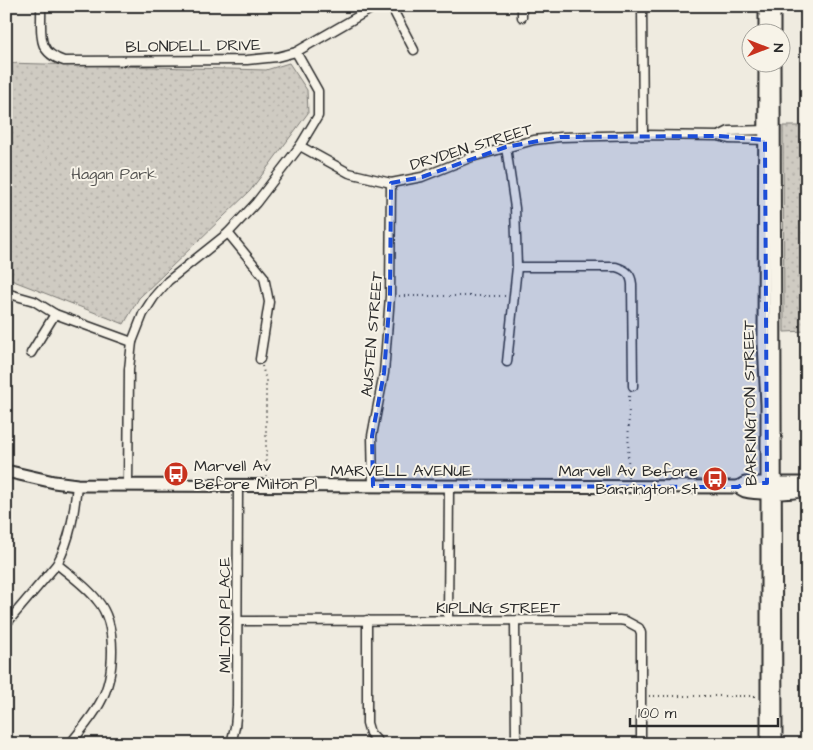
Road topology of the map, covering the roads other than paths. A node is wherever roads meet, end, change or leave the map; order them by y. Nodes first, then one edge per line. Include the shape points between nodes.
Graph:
1 (41, 6) edge
2 (376, 6) edge
3 (391, 6) edge
4 (522, 6) edge
5 (642, 6) edge
6 (765, 6) edge
7 (774, 6) edge
8 (522, 16) dead end
9 (765, 22) edge
10 (774, 22) edge
11 (414, 50) dead end
12 (296, 52) junction
13 (766, 72) edge
14 (773, 72) edge
15 (643, 135) junction
16 (769, 135) junction
17 (300, 146) junction
18 (506, 147) junction
19 (390, 183) junction
20 (228, 233) junction
21 (635, 266) dead end
22 (517, 267) junction
23 (629, 274) junction
24 (6, 293) edge
25 (55, 314) junction
26 (132, 342) junction
27 (31, 353) dead end
28 (260, 359) road end
29 (507, 362) dead end
30 (633, 386) road end
31 (6, 471) edge
32 (77, 485) junction
33 (128, 486) junction
34 (238, 486) junction
35 (373, 486) junction
36 (449, 486) junction
37 (807, 487) edge
38 (771, 488) junction
39 (57, 564) junction
40 (367, 620) junction
41 (238, 621) junction
42 (448, 621) junction
43 (516, 621) junction
44 (6, 624) edge
45 (70, 744) edge
46 (231, 744) edge
47 (380, 744) edge
48 (516, 744) edge
49 (641, 744) edge
50 (767, 744) edge
51 (776, 744) edge

1 - 12 street, BLONDELL DRIVE via 44,49 64,61 247,60
2 - 12 street, BLONDELL DRIVE
3 - 11 street
4 - 8 street
5 - 15 street
6 - 9 street
7 - 10 street
12 - 17 street via 318,91 318,116
13 - 16 street, BARRINGTON STREET
14 - 16 street, BARRINGTON STREET
15 - 16 street, DRYDEN STREET via 719,136 729,139
15 - 18 street, DRYDEN STREET via 560,137
16 - 38 street, BARRINGTON STREET
17 - 19 street, DRYDEN STREET via 349,173
17 - 20 street
18 - 19 street, DRYDEN STREET via 422,177
18 - 22 street via 515,208
19 - 35 street, AUSTEN STREET via 390,296 384,373 372,436
20 - 26 street via 168,281 143,314
20 - 28 street via 264,277 269,302
21 - 23 street
22 - 23 street via 616,268
22 - 29 street
23 - 30 street via 632,284
24 - 25 street via 34,301
25 - 26 street
25 - 27 street
26 - 33 street via 128,370
31 - 32 street, MARVELL AVENUE
32 - 33 street, MARVELL AVENUE
32 - 39 street via 71,530
33 - 34 street, MARVELL AVENUE
34 - 35 street, MARVELL AVENUE
34 - 41 street, MILTON PLACE
35 - 36 street, MARVELL AVENUE
36 - 38 street, MARVELL AVENUE via 738,487 744,483
36 - 42 street
37 - 38 street, MARVELL AVENUE via 802,483
38 - 50 street, BARRINGTON STREET
38 - 51 street, BARRINGTON STREET
39 - 44 street
39 - 45 street via 97,599 107,618 112,644 109,675 101,702
40 - 41 street, KIPLING STREET
40 - 42 street, KIPLING STREET
40 - 47 street via 367,723 370,733
41 - 46 street, MILTON PLACE via 237,706
42 - 43 street, KIPLING STREET
43 - 48 street
43 - 49 street, KIPLING STREET via 619,620 639,628

